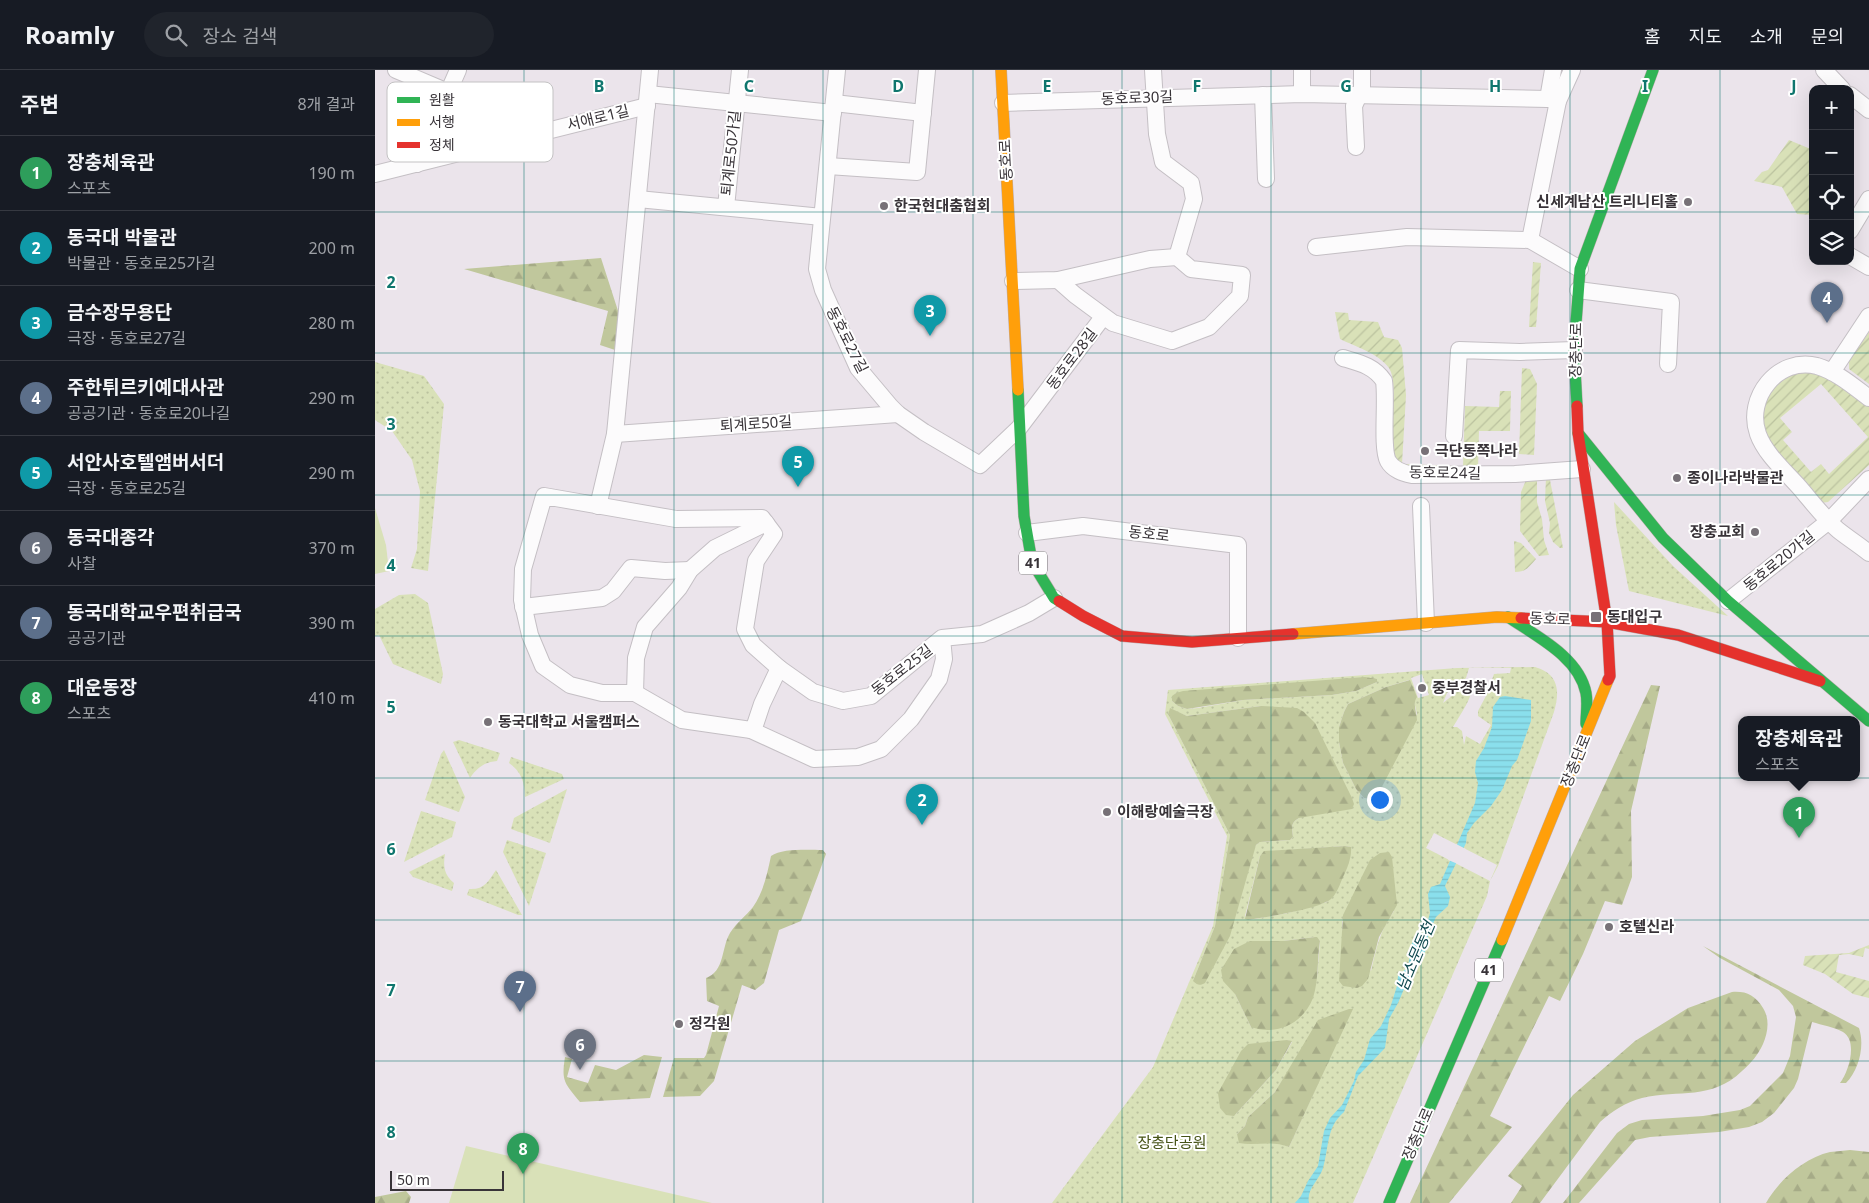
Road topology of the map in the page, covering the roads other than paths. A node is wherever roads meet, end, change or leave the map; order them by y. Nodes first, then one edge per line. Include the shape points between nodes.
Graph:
1 (396, 70) edge
2 (458, 70) edge
3 (650, 70) edge
4 (740, 70) edge
5 (837, 70) edge
6 (927, 70) edge
7 (1001, 70) edge
8 (1153, 70) edge
9 (1302, 70) edge
10 (1362, 70) edge
11 (1553, 70) edge
12 (1572, 70) edge
13 (1653, 70) edge
14 (1824, 70) edge
15 (424, 82) edge
16 (453, 82) edge
17 (1838, 85) edge
18 (1302, 94) junction
19 (1263, 95) junction
20 (1360, 95) junction
21 (1154, 98) junction
22 (1854, 98) edge
23 (647, 100) junction
24 (1553, 100) junction
25 (737, 103) junction
26 (1003, 103) junction
27 (833, 108) junction
28 (1869, 110) edge
29 (923, 113) junction
30 (553, 126) edge
31 (1356, 147) dead end
32 (424, 162) edge
33 (417, 164) joint
34 (828, 166) junction
35 (375, 174) edge
36 (1266, 179) dead end
37 (638, 199) junction
38 (1869, 199) edge
39 (725, 207) junction
40 (822, 218) junction
41 (1854, 224) edge
42 (1530, 240) junction
43 (1316, 247) dead end
44 (1177, 258) junction
45 (1854, 258) edge
46 (1869, 267) edge
47 (1580, 269) junction
48 (1058, 280) junction
49 (1013, 281) junction
50 (1579, 290) junction
51 (1869, 316) edge
52 (1103, 317) junction
53 (1574, 350) junction
54 (1343, 358) dead end
55 (1669, 364) dead end
56 (1832, 372) junction
57 (1869, 398) edge
58 (898, 414) junction
59 (1019, 428) junction
60 (1578, 433) junction
61 (615, 434) junction
62 (1454, 436) dead end
63 (1582, 469) junction
64 (1869, 479) edge
65 (598, 506) junction
66 (1421, 506) dead end
67 (1829, 521) junction
68 (765, 523) junction
69 (1027, 533) junction
70 (1869, 552) edge
71 (691, 570) junction
72 (1053, 598) junction
73 (1728, 601) junction
74 (523, 607) junction
75 (1503, 617) junction
76 (1607, 622) junction
77 (1426, 623) junction
78 (942, 638) junction
79 (1238, 638) junction
80 (779, 668) junction
81 (1820, 681) junction
82 (635, 693) junction
83 (1869, 721) edge
84 (751, 730) junction
85 (1586, 735) junction
86 (1389, 1203) edge

1 - 15 street
2 - 16 street
3 - 23 street
4 - 25 street, 퇴계로50가길
5 - 27 street, 동호로27길
6 - 29 street
7 - 26 main road, 동호로 / 41
8 - 21 street
9 - 18 street
10 - 20 street
11 - 24 street
12 - 24 street
13 - 47 main road, 장충단로
14 - 17 street
18 - 19 street, 동호로30길
18 - 20 street, 동호로30길
19 - 21 street, 동호로30길
19 - 36 street
20 - 24 street, 동호로30길
20 - 31 street via 1354,106
21 - 26 street, 동호로30길
21 - 44 street via 1163,162 1191,183 1194,199
22 - 28 street
23 - 25 street
23 - 30 street, 서애로1길
23 - 37 street
24 - 42 street
25 - 27 street
25 - 39 street, 퇴계로50가길
26 - 49 main road, 동호로 / 41
27 - 29 street
27 - 34 street, 동호로27길
29 - 34 street via 917,172
32 - 33 street, 서애로1길
33 - 35 street, 서애로1길
34 - 40 street, 동호로27길
37 - 39 street
37 - 61 street
38 - 41 street
39 - 40 street
40 - 58 street, 동호로27길 via 817,269 823,290 858,368
42 - 43 street via 1407,237
42 - 47 street
44 - 48 street via 1150,260
44 - 52 street, 동호로28길 via 1191,269 1242,275 1240,296 1209,327 1172,341
45 - 46 street
47 - 50 main road, 장충단로
48 - 49 street
48 - 52 street
49 - 59 main road, 동호로 / 41
50 - 53 main road, 장충단로
50 - 55 street via 1671,302
51 - 56 street
52 - 59 street, 동호로28길
53 - 60 main road, 장충단로
53 - 62 street via 1459,350
54 - 63 street, 동호로24길 via 1368,366 1378,372 1383,381 1386,454 1393,467 1401,472 1412,475 1515,474
56 - 57 street
56 - 67 street, 동호로20가길 via 1816,366 1797,366 1783,371 1761,391 1755,421 1767,450
58 - 59 street, 동호로27길 via 981,465
58 - 61 street, 퇴계로50길
59 - 69 main road, 동호로 / 41
60 - 63 main road, 장충단로
60 - 73 main road via 1663,538
61 - 65 street
63 - 76 main road, 장충단로
64 - 67 street, 동호로20가길
65 - 68 street via 676,519 762,518
65 - 74 street via 544,496 523,569
66 - 77 street
67 - 70 street, 동호로20가길
67 - 73 street, 동호로20가길
68 - 71 street via 715,548
68 - 80 street, 동호로25길 via 774,534 756,561 745,629 753,645
69 - 72 main road, 동호로 / 41 via 1032,562
69 - 79 street, 동호로 via 1083,526 1238,545
71 - 74 street via 631,568 613,591 602,598
71 - 82 street via 645,626 636,658
72 - 78 street, 동호로25길 via 1029,613 982,634
72 - 79 main road, 동호로 / 41 via 1122,636 1192,642
73 - 81 main road
74 - 82 street via 543,666 570,685 603,693
75 - 76 main road, 동호로 / 41
75 - 77 main road, 동호로 / 41
75 - 85 main road via 1556,650 1580,675 1586,692
76 - 81 main road, 동호로 via 1677,635
76 - 85 main road, 장충단로 / 41 via 1610,676
77 - 79 main road, 동호로 / 41
78 - 80 street, 동호로25길 via 871,696 843,701 813,692
78 - 84 street via 944,659 939,679 911,718 881,749 858,757 814,759
80 - 84 street
81 - 83 main road, 동호로
82 - 84 street via 682,720
85 - 86 main road, 장충단로 / 41 via 1525,887

